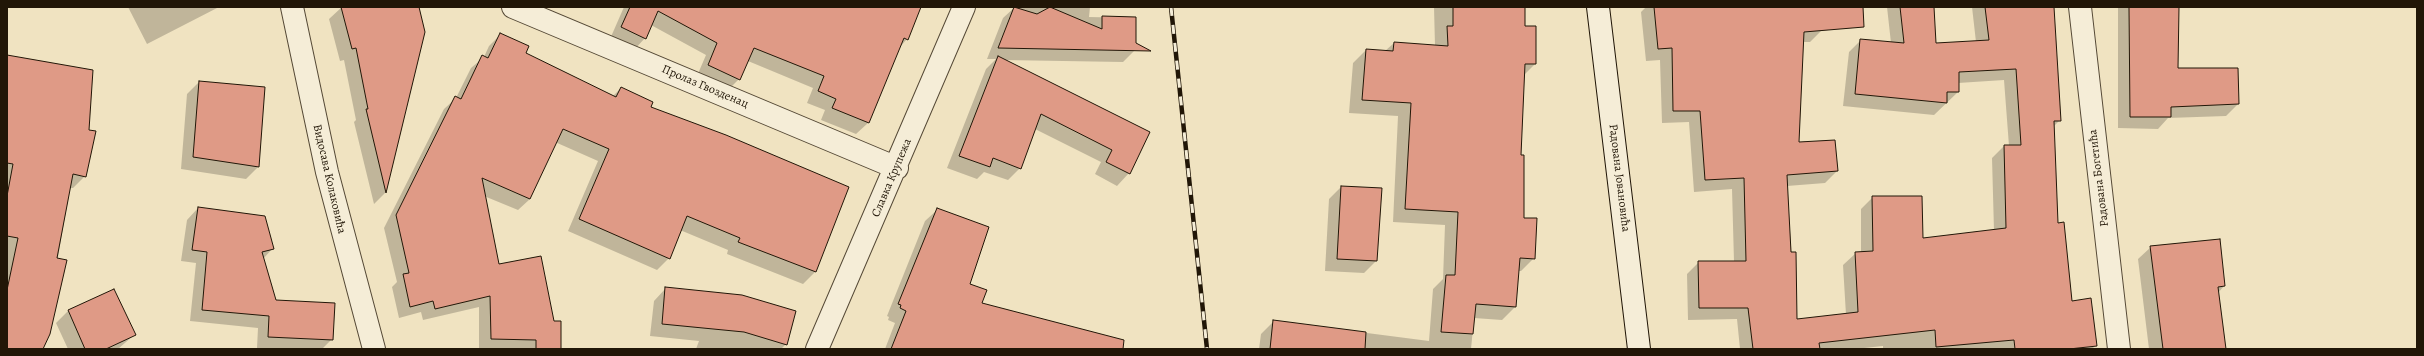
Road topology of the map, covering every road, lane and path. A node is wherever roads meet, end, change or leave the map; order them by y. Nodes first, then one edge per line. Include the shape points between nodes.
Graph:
1 (292, 7) edge
2 (513, 7) edge
3 (964, 7) edge
4 (1598, 7) edge
5 (2080, 7) edge
6 (897, 168) junction
7 (374, 349) edge
8 (818, 349) edge
9 (1639, 349) edge
10 (2119, 349) edge

1 - 7 street, Видосава Колаковића via 329,180
2 - 6 street, Пролаз Гвозденац
3 - 6 street, Славка Крупежа
4 - 9 street, Радована Јовановића
5 - 10 street, Радована Богетића
6 - 8 street, Славка Крупежа

